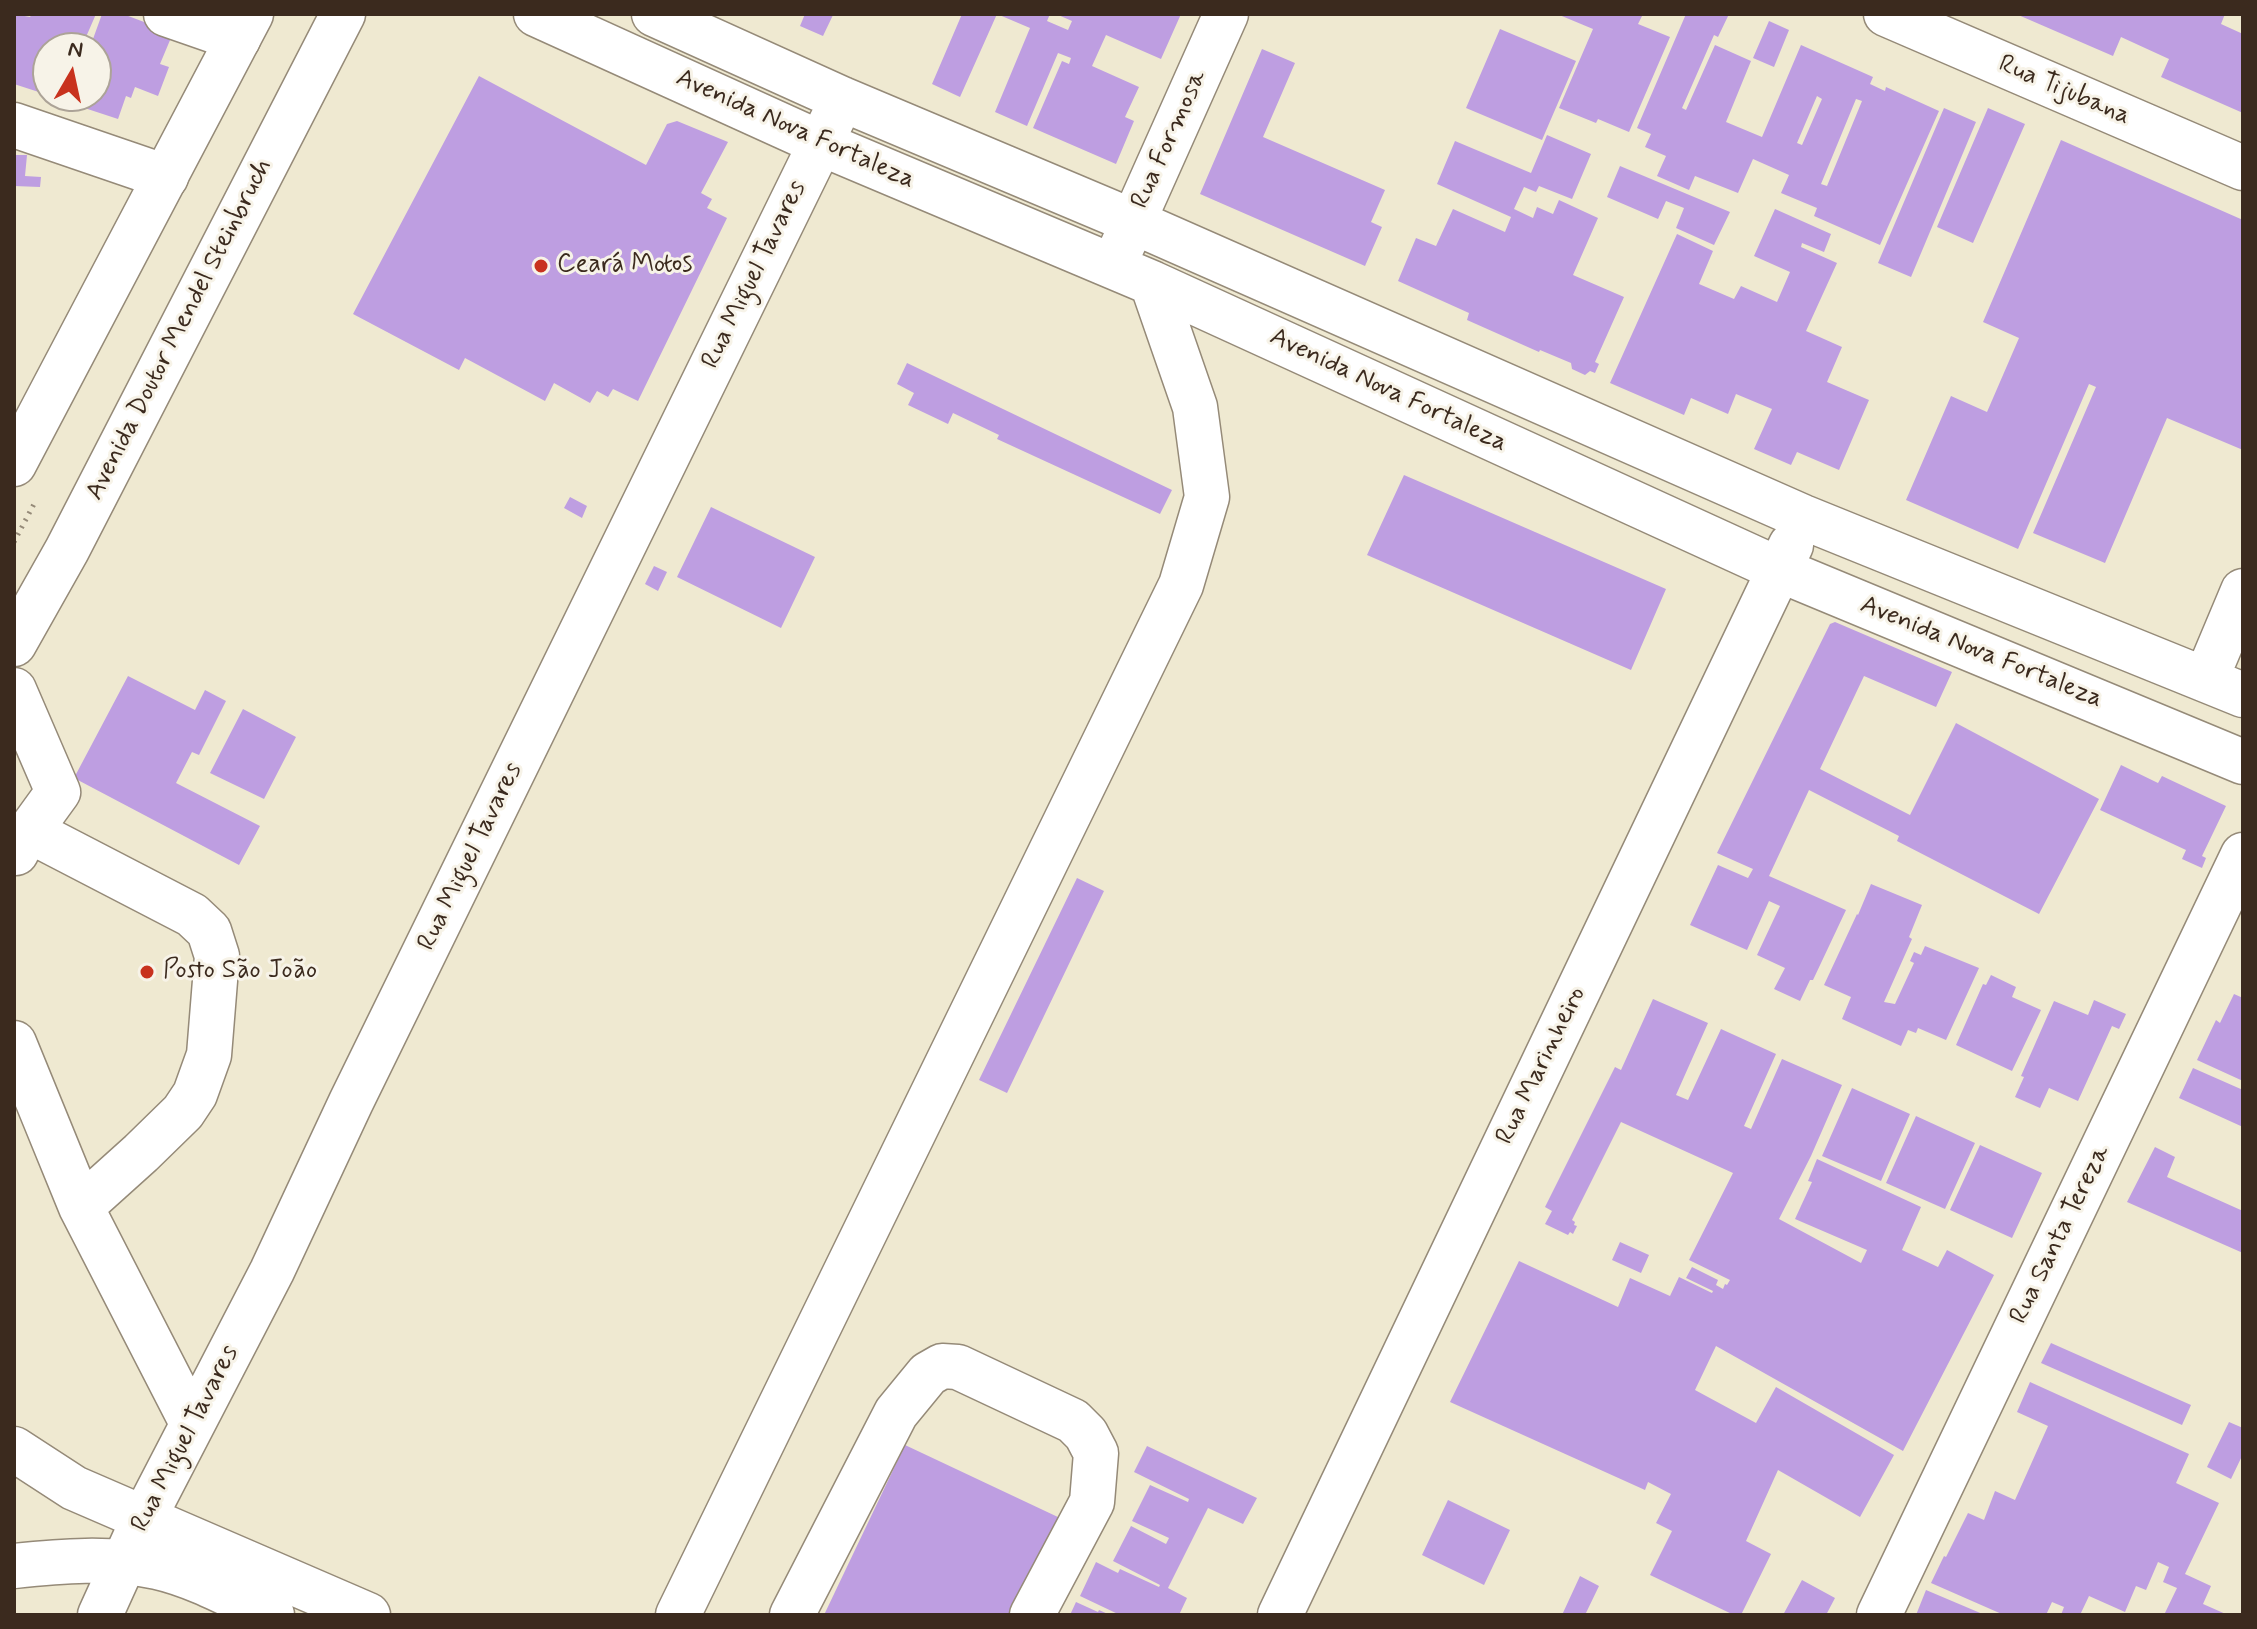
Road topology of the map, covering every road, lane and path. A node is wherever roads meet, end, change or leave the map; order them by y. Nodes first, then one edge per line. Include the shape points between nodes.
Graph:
1 (166, 14) edge
2 (343, 14) edge
3 (536, 14) edge
4 (654, 14) edge
5 (1226, 14) edge
6 (1886, 14) edge
7 (245, 26) edge
8 (842, 99) junction
9 (14, 125) edge
10 (820, 143) junction
11 (2243, 168) edge
12 (166, 177) junction
13 (1134, 222) junction
14 (1133, 275) junction
15 (18, 450) edge
16 (1803, 517) junction
17 (1780, 570) junction
18 (2243, 591) edge
19 (14, 644) edge
20 (2224, 687) edge
21 (14, 690) edge
22 (2243, 762) edge
23 (22, 844) edge
24 (2243, 855) edge
25 (14, 1043) edge
26 (81, 1207) junction
27 (192, 1423) junction
28 (14, 1449) edge
29 (144, 1518) junction
30 (124, 1563) junction
31 (14, 1566) edge
32 (100, 1615) edge
33 (272, 1615) edge
34 (368, 1615) edge
35 (678, 1615) edge
36 (792, 1615) edge
37 (1032, 1615) edge
38 (1280, 1615) edge
39 (1879, 1615) edge

1 - 7 main road
2 - 19 main road, Avenida Doutor Mendel Steinbruch
3 - 10 main road, Avenida Nova Fortaleza
4 - 8 main road, Avenida Nova Fortaleza
5 - 13 main road, Rua Formosa
6 - 11 main road, Rua Tijubana
7 - 12 main road
8 - 10 main road, Rua Miguel Tavares
8 - 13 main road, Avenida Nova Fortaleza
9 - 12 main road
10 - 14 main road, Avenida Nova Fortaleza
10 - 27 main road, Rua Miguel Tavares via 272,1271
12 - 15 main road
13 - 14 main road, Rua Formosa
13 - 16 main road, Avenida Nova Fortaleza
14 - 17 main road, Avenida Nova Fortaleza
14 - 35 main road via 1195,407 1207,497 1181,585
16 - 17 main road, Rua Marinheiro
16 - 20 main road, Avenida Nova Fortaleza
17 - 22 main road, Avenida Nova Fortaleza
17 - 38 main road, Rua Marinheiro
18 - 20 main road
21 - 23 main road via 58,792
23 - 26 main road via 192,915 209,931 217,956 209,1055 195,1094 169,1126
24 - 39 main road, Rua Santa Tereza
25 - 26 main road
26 - 27 main road
27 - 29 main road, Rua Miguel Tavares
28 - 29 main road via 74,1488
29 - 30 main road, Rua Miguel Tavares
29 - 34 main road
30 - 31 main road via 76,1560
30 - 32 main road, Rua Miguel Tavares
30 - 33 main road via 158,1567
36 - 37 main road via 896,1413 928,1374 942,1366 958,1367 1073,1421 1096,1453 1092,1502

